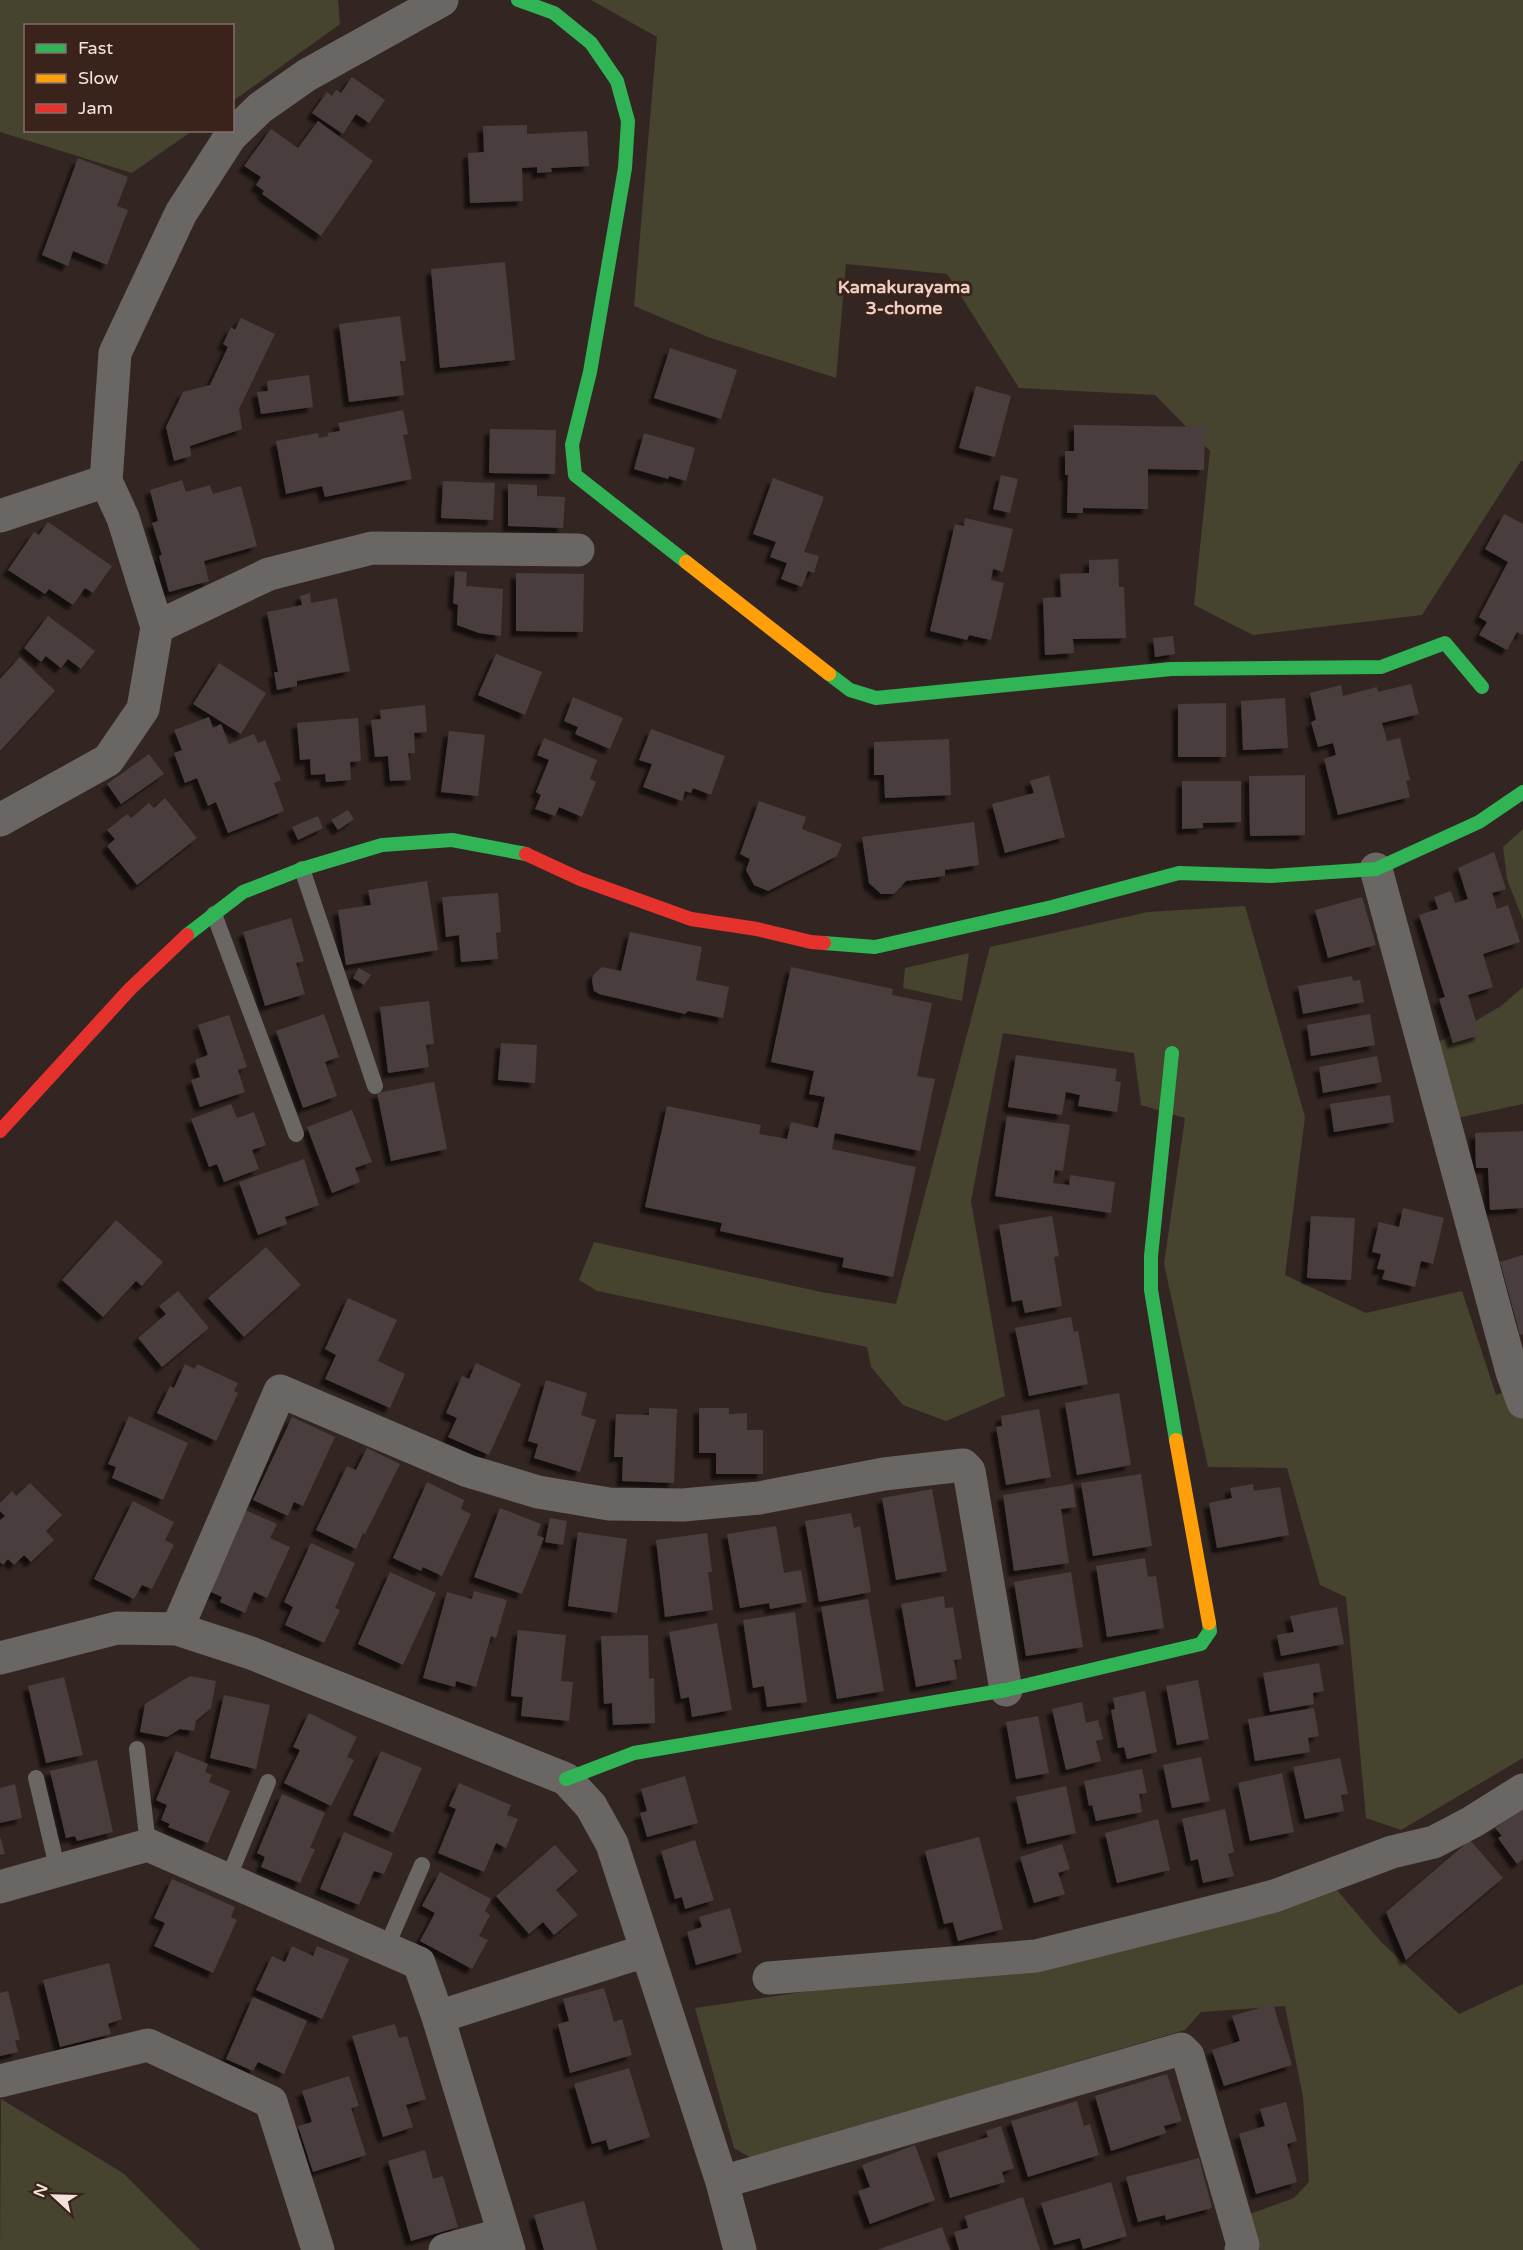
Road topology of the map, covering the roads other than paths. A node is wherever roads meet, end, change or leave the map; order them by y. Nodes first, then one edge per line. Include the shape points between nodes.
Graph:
1 (442, 0) edge
2 (518, 0) edge
3 (106, 481) junction
4 (0, 516) edge
5 (578, 550) dead end
6 (157, 627) junction
7 (1482, 687) dead end
8 (1523, 792) edge
9 (0, 820) edge
10 (302, 869) junction
11 (1376, 869) junction
12 (214, 914) junction
13 (1172, 1053) dead end
14 (375, 1086) dead end
15 (0, 1131) edge
16 (296, 1134) dead end
17 (1519, 1381) edge
18 (177, 1629) junction
19 (0, 1658) edge
20 (1006, 1690) junction
21 (137, 1749) dead end
22 (36, 1778) dead end
23 (566, 1779) junction
24 (268, 1782) dead end
25 (1523, 1790) edge
26 (148, 1845) junction
27 (422, 1865) dead end
28 (58, 1871) junction
29 (228, 1879) junction
30 (0, 1887) edge
31 (386, 1948) junction
32 (646, 1953) junction
33 (770, 1978) dead end
34 (438, 2017) junction
35 (0, 2081) edge
36 (722, 2182) junction
37 (506, 2242) edge
38 (318, 2250) edge
39 (445, 2250) edge
40 (740, 2250) edge
41 (1241, 2250) edge

1 - 3 street via 307,75 260,108 230,137 182,213 115,353
2 - 7 street via 554,13 591,43 617,81 628,121 625,168 590,372 572,445 575,475 850,690 876,698 1171,669 1381,667 1445,643
3 - 4 street
3 - 6 street via 123,518
5 - 6 street via 372,548 269,574
6 - 9 street via 143,709 108,760
8 - 11 street via 1479,822
10 - 11 street via 382,844 452,840 523,853 591,884 691,920 757,929 811,942 875,947 1179,873 1271,876
10 - 12 street via 243,892
10 - 14 lane
11 - 17 street
12 - 15 street via 130,988
12 - 16 lane
13 - 20 street via 1151,1256 1151,1290 1210,1631 1201,1644
18 - 19 street via 117,1628
18 - 20 street via 280,1391 468,1471 538,1492 609,1504 683,1505 759,1498 884,1474 963,1465 969,1471
18 - 23 street via 251,1653
20 - 23 street via 634,1753
21 - 26 lane
22 - 28 lane
23 - 32 street via 591,1806 612,1844
24 - 29 lane
25 - 33 street via 1434,1842 1392,1852 1274,1896 1036,1956
26 - 28 street
26 - 29 street
27 - 31 lane
28 - 30 street
29 - 31 street
31 - 34 street via 419,1963
32 - 34 street
32 - 36 street
34 - 37 street
35 - 38 street via 148,2045 271,2102
36 - 40 street
36 - 41 street via 1180,2049 1188,2056 1243,2245
37 - 39 street

